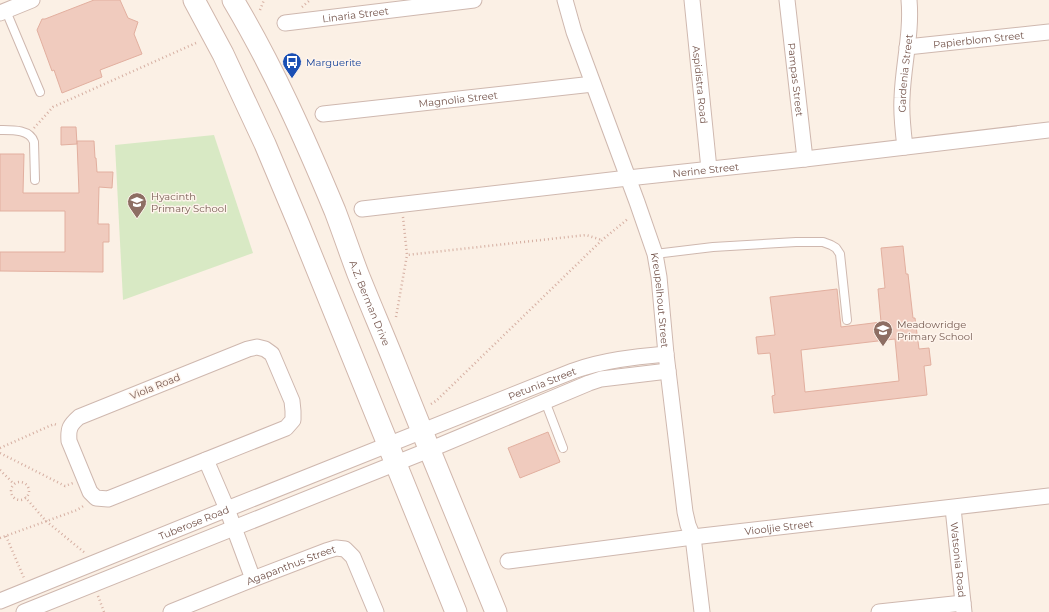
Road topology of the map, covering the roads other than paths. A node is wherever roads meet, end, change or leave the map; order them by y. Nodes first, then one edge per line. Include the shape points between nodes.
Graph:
1 (32, 0) edge
2 (194, 0) edge
3 (233, 0) edge
4 (474, 0) edge
5 (565, 0) edge
6 (692, 0) edge
7 (786, 0) edge
8 (909, 0) edge
9 (3, 12) edge
10 (285, 23) dead end
11 (1049, 32) edge
12 (908, 47) junction
13 (593, 84) junction
14 (40, 92) dead end
15 (323, 114) dead end
16 (0, 130) edge
17 (1049, 130) edge
18 (905, 147) junction
19 (805, 159) junction
20 (709, 169) junction
21 (628, 178) junction
22 (35, 180) dead end
23 (362, 209) dead end
24 (655, 254) junction
25 (847, 320) dead end
26 (666, 354) junction
27 (668, 371) junction
28 (545, 401) junction
29 (425, 440) junction
30 (563, 448) dead end
31 (391, 454) junction
32 (206, 460) junction
33 (1049, 500) edge
34 (953, 508) junction
35 (227, 509) junction
36 (234, 528) junction
37 (693, 537) junction
38 (508, 561) dead end
39 (253, 579) junction
40 (0, 601) edge
41 (964, 607) edge
42 (24, 612) edge
43 (171, 612) edge
44 (376, 612) edge
45 (456, 612) edge
46 (496, 612) edge
47 (702, 612) edge
48 (879, 612) edge

1 - 9 street
2 - 31 main road via 223,54 265,144
3 - 29 main road, A.Z. Berman Drive via 274,75 307,144
4 - 10 street, Linaria Street
5 - 13 street, Kreupelhout Street
6 - 20 street, Aspidistra Road
7 - 19 street, Pampas Street
8 - 12 street, Gardenia Street
9 - 14 lane
11 - 12 street, Papierblom Street
12 - 18 street, Gardenia Street via 902,97
13 - 15 street, Magnolia Street
13 - 21 street, Kreupelhout Street
16 - 22 lane via 19,131 32,137
17 - 18 street, Nerine Street
18 - 19 street, Nerine Street
19 - 20 street, Nerine Street
20 - 21 street, Nerine Street
21 - 23 street, Nerine Street
21 - 24 street, Kreupelhout Street
24 - 25 lane via 823,242 836,248 840,254
24 - 26 street, Kreupelhout Street
26 - 27 street, Kreupelhout Street
26 - 29 street, Petunia Street via 612,360 574,370
27 - 28 street, Petunia Street via 601,379
27 - 37 street, Kreupelhout Street via 685,512
28 - 29 street, Petunia Street
28 - 30 lane
29 - 31 street
29 - 46 main road, A.Z. Berman Drive
31 - 35 street, Tuberose Road
31 - 36 street, Tuberose Road
31 - 45 main road
32 - 32 street, Viola Road via 118,496 108,499 96,498 90,492 69,441 68,432 72,423 79,417 248,349 265,348 272,354 292,401 293,420 286,428
32 - 35 street
33 - 34 street, Viooljie Street
34 - 37 street, Viooljie Street
34 - 41 street, Watsonia Road
35 - 36 street
35 - 40 street, Tuberose Road
36 - 39 street
36 - 42 street, Tuberose Road
37 - 38 street, Viooljie Street
37 - 47 street, Kreupelhout Street
39 - 43 street, Agapanthus Street
39 - 44 street, Agapanthus Street via 326,551 345,549 353,556
41 - 48 street

